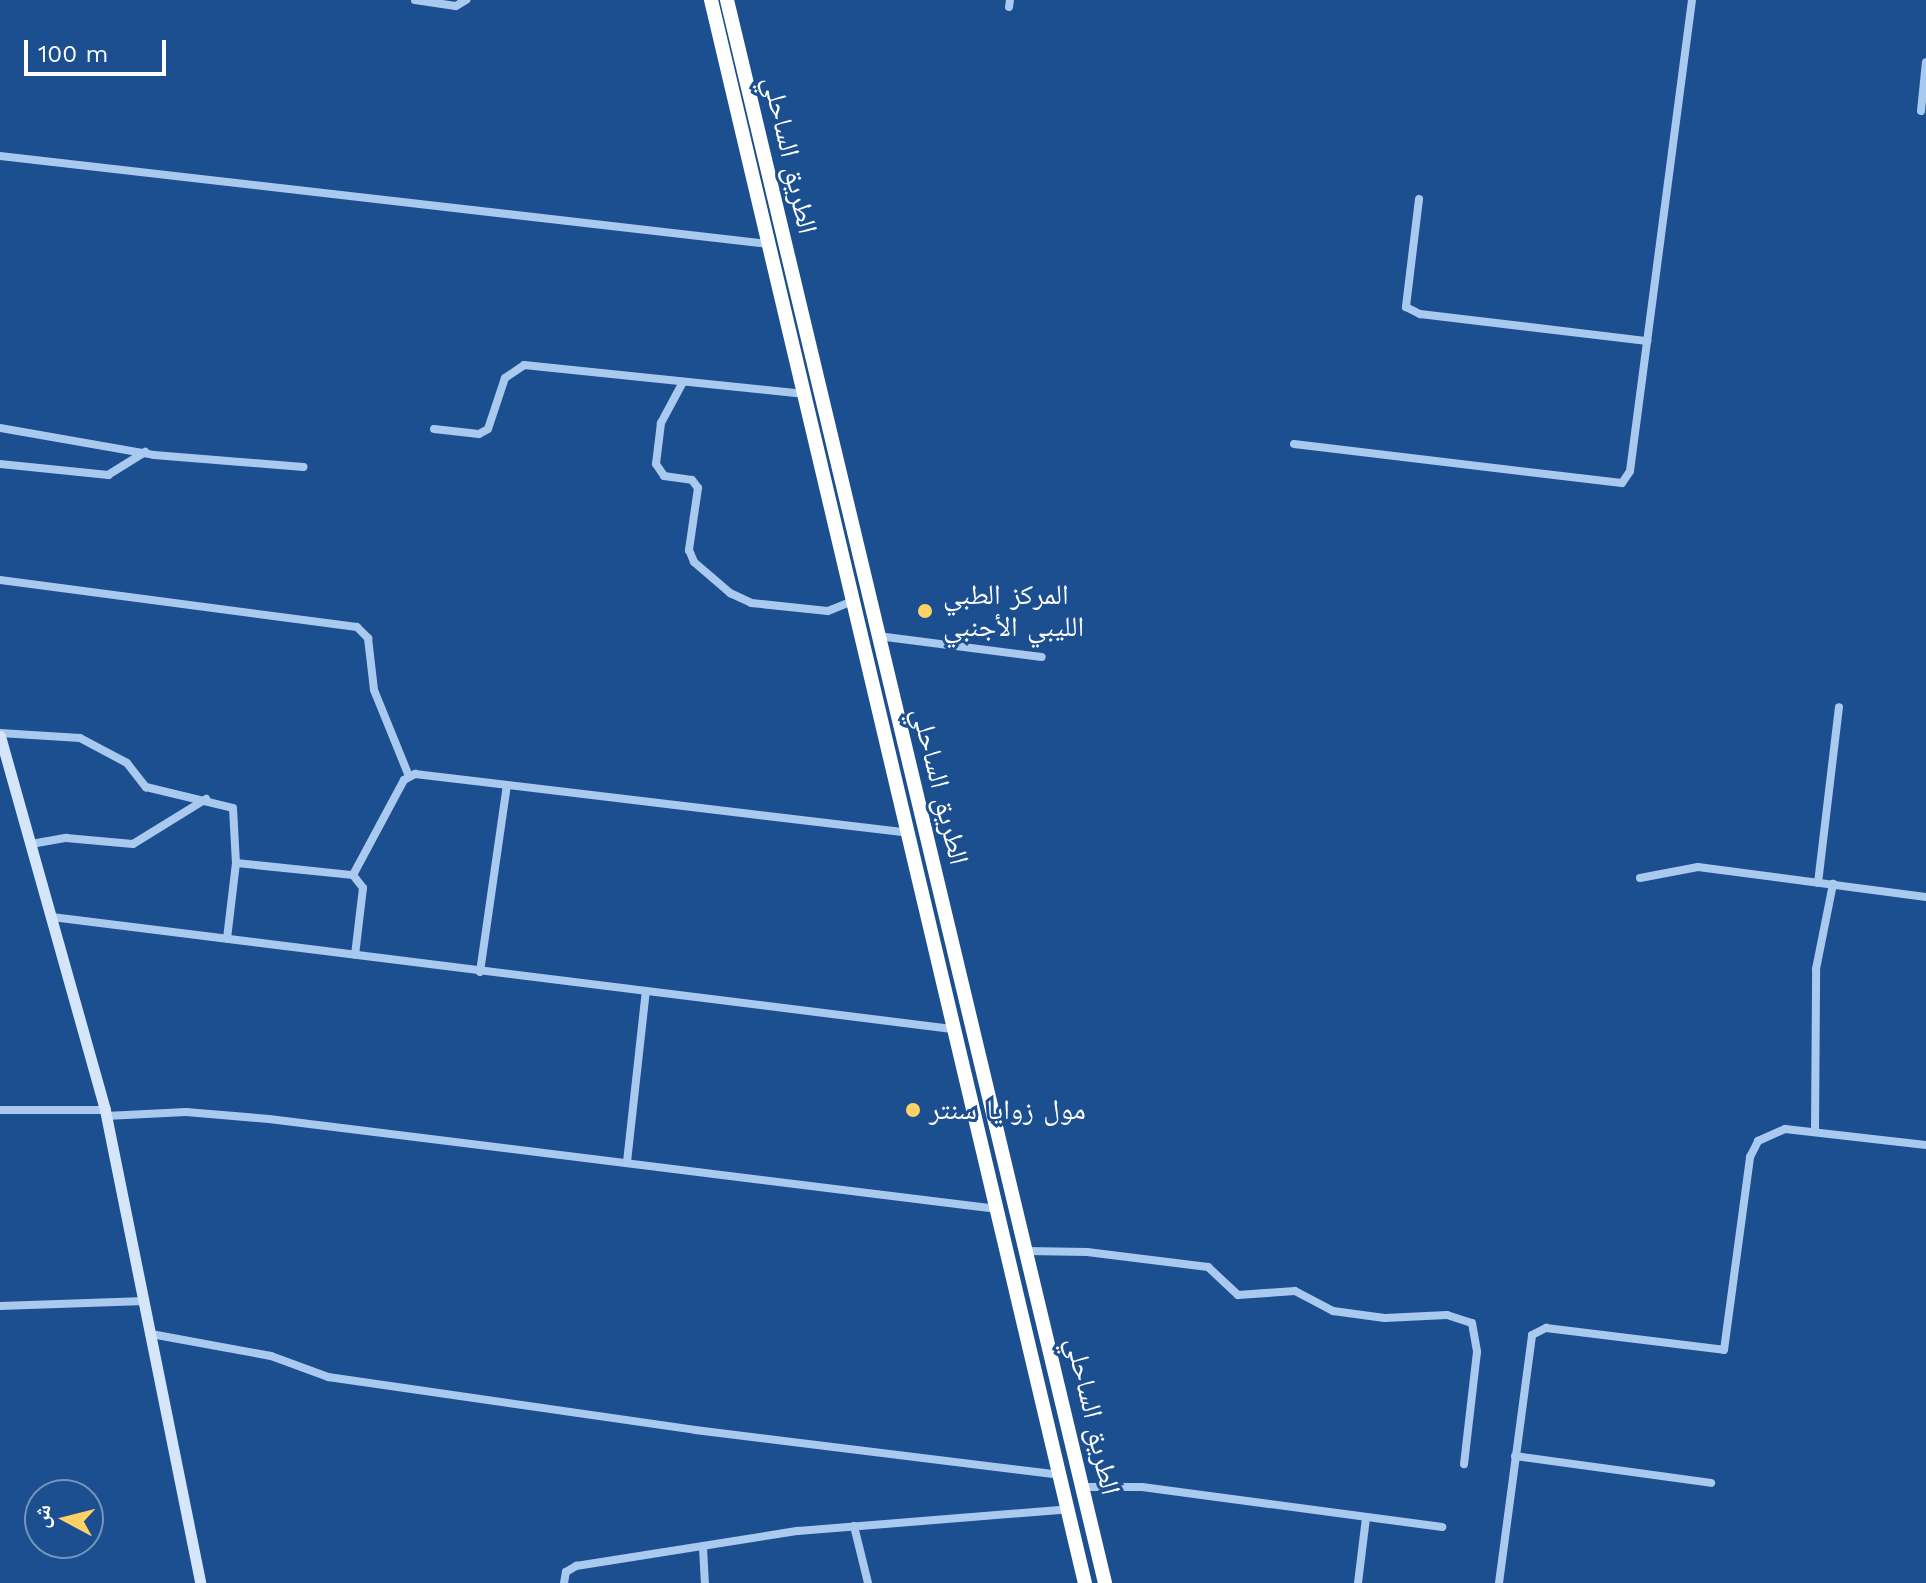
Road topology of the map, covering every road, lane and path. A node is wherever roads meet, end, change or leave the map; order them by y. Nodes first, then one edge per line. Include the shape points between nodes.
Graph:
1 (415, 0) edge
2 (466, 0) edge
3 (711, 0) edge
4 (727, 0) edge
5 (1692, 0) edge
6 (1926, 62) edge
7 (1921, 111) dead end
8 (0, 156) edge
9 (1419, 199) dead end
10 (770, 244) junction
11 (1647, 341) junction
12 (683, 382) junction
13 (806, 394) junction
14 (0, 428) edge
15 (434, 429) dead end
16 (1294, 444) dead end
17 (145, 452) junction
18 (0, 464) edge
19 (304, 467) dead end
20 (0, 580) edge
21 (854, 601) junction
22 (877, 635) junction
23 (1042, 657) dead end
24 (1839, 707) dead end
25 (0, 735) edge
26 (4, 763) edge
27 (409, 776) junction
28 (507, 785) junction
29 (207, 799) junction
30 (908, 833) junction
31 (31, 844) junction
32 (236, 863) junction
33 (353, 875) junction
34 (1640, 878) dead end
35 (1818, 883) junction
36 (1833, 884) junction
37 (1926, 897) edge
38 (52, 917) junction
39 (227, 938) junction
40 (355, 955) junction
41 (480, 972) junction
42 (646, 991) junction
43 (952, 1029) junction
44 (0, 1110) edge
45 (105, 1113) junction
46 (1815, 1131) junction
47 (1926, 1145) edge
48 (627, 1162) junction
49 (997, 1209) junction
50 (1027, 1251) junction
51 (145, 1301) junction
52 (0, 1306) edge
53 (151, 1334) junction
54 (1515, 1456) junction
55 (1464, 1464) dead end
56 (1060, 1475) junction
57 (1711, 1483) dead end
58 (1084, 1487) junction
59 (1069, 1509) junction
60 (1366, 1518) junction
61 (854, 1526) junction
62 (1442, 1527) dead end
63 (703, 1547) junction
64 (200, 1583) edge
65 (564, 1583) edge
66 (705, 1583) edge
67 (868, 1583) edge
68 (1085, 1583) edge
69 (1105, 1583) edge
70 (1358, 1583) edge
71 (1499, 1583) edge

1 - 2 street via 456,6
3 - 10 highway, الطريق الساحلي
4 - 22 highway, الطريق الساحلي
5 - 11 street
6 - 7 street
8 - 10 street
9 - 11 street via 1406,307 1420,314
10 - 13 highway, الطريق الساحلي
11 - 16 street via 1630,471 1622,483
12 - 13 street
12 - 15 street via 524,365 501,385 488,429 479,434
12 - 21 street via 661,423 656,464 664,476 692,480 698,488 689,550 694,562 730,593 751,603 828,611
13 - 21 highway, الطريق الساحلي
14 - 17 street
17 - 18 street via 108,475
17 - 19 street
20 - 27 street via 357,627 368,638 370,672 386,730
21 - 30 highway, الطريق الساحلي
22 - 23 street
22 - 50 highway, الطريق الساحلي
24 - 35 street
25 - 26 street
25 - 29 street via 80,738 127,763 146,787
26 - 31 street
27 - 28 street
27 - 33 street
28 - 30 street
28 - 41 street
29 - 31 street via 133,844 66,838
29 - 32 street via 233,808 238,818
30 - 43 highway, الطريق الساحلي
31 - 38 street
32 - 33 street
32 - 39 street
33 - 40 street via 363,888
34 - 35 street via 1698,867
35 - 36 street
36 - 37 street
36 - 46 street via 1816,969
38 - 39 street
38 - 45 street
39 - 40 street
40 - 41 street
41 - 42 street
42 - 43 street
42 - 48 street
43 - 49 highway, الطريق الساحلي
44 - 45 street
45 - 48 street via 269,1119
45 - 51 street
46 - 47 street
46 - 54 street via 1774,1131 1753,1149 1724,1350 1538,1330 1525,1356
48 - 49 street
49 - 56 highway, الطريق الساحلي
50 - 55 street via 1087,1252 1208,1267 1244,1296 1295,1291 1333,1311 1385,1318 1447,1315 1472,1323 1477,1352
50 - 58 highway, الطريق الساحلي
51 - 52 street
51 - 53 street
53 - 56 street via 271,1356 328,1377
53 - 64 street
54 - 57 street
54 - 71 street
56 - 59 highway, الطريق الساحلي
58 - 60 street via 1142,1487
58 - 69 highway, الطريق الساحلي
59 - 61 street
59 - 68 highway, الطريق الساحلي
60 - 62 street
60 - 70 street
61 - 63 street
61 - 67 street
63 - 65 street via 576,1566 566,1572
63 - 66 street

